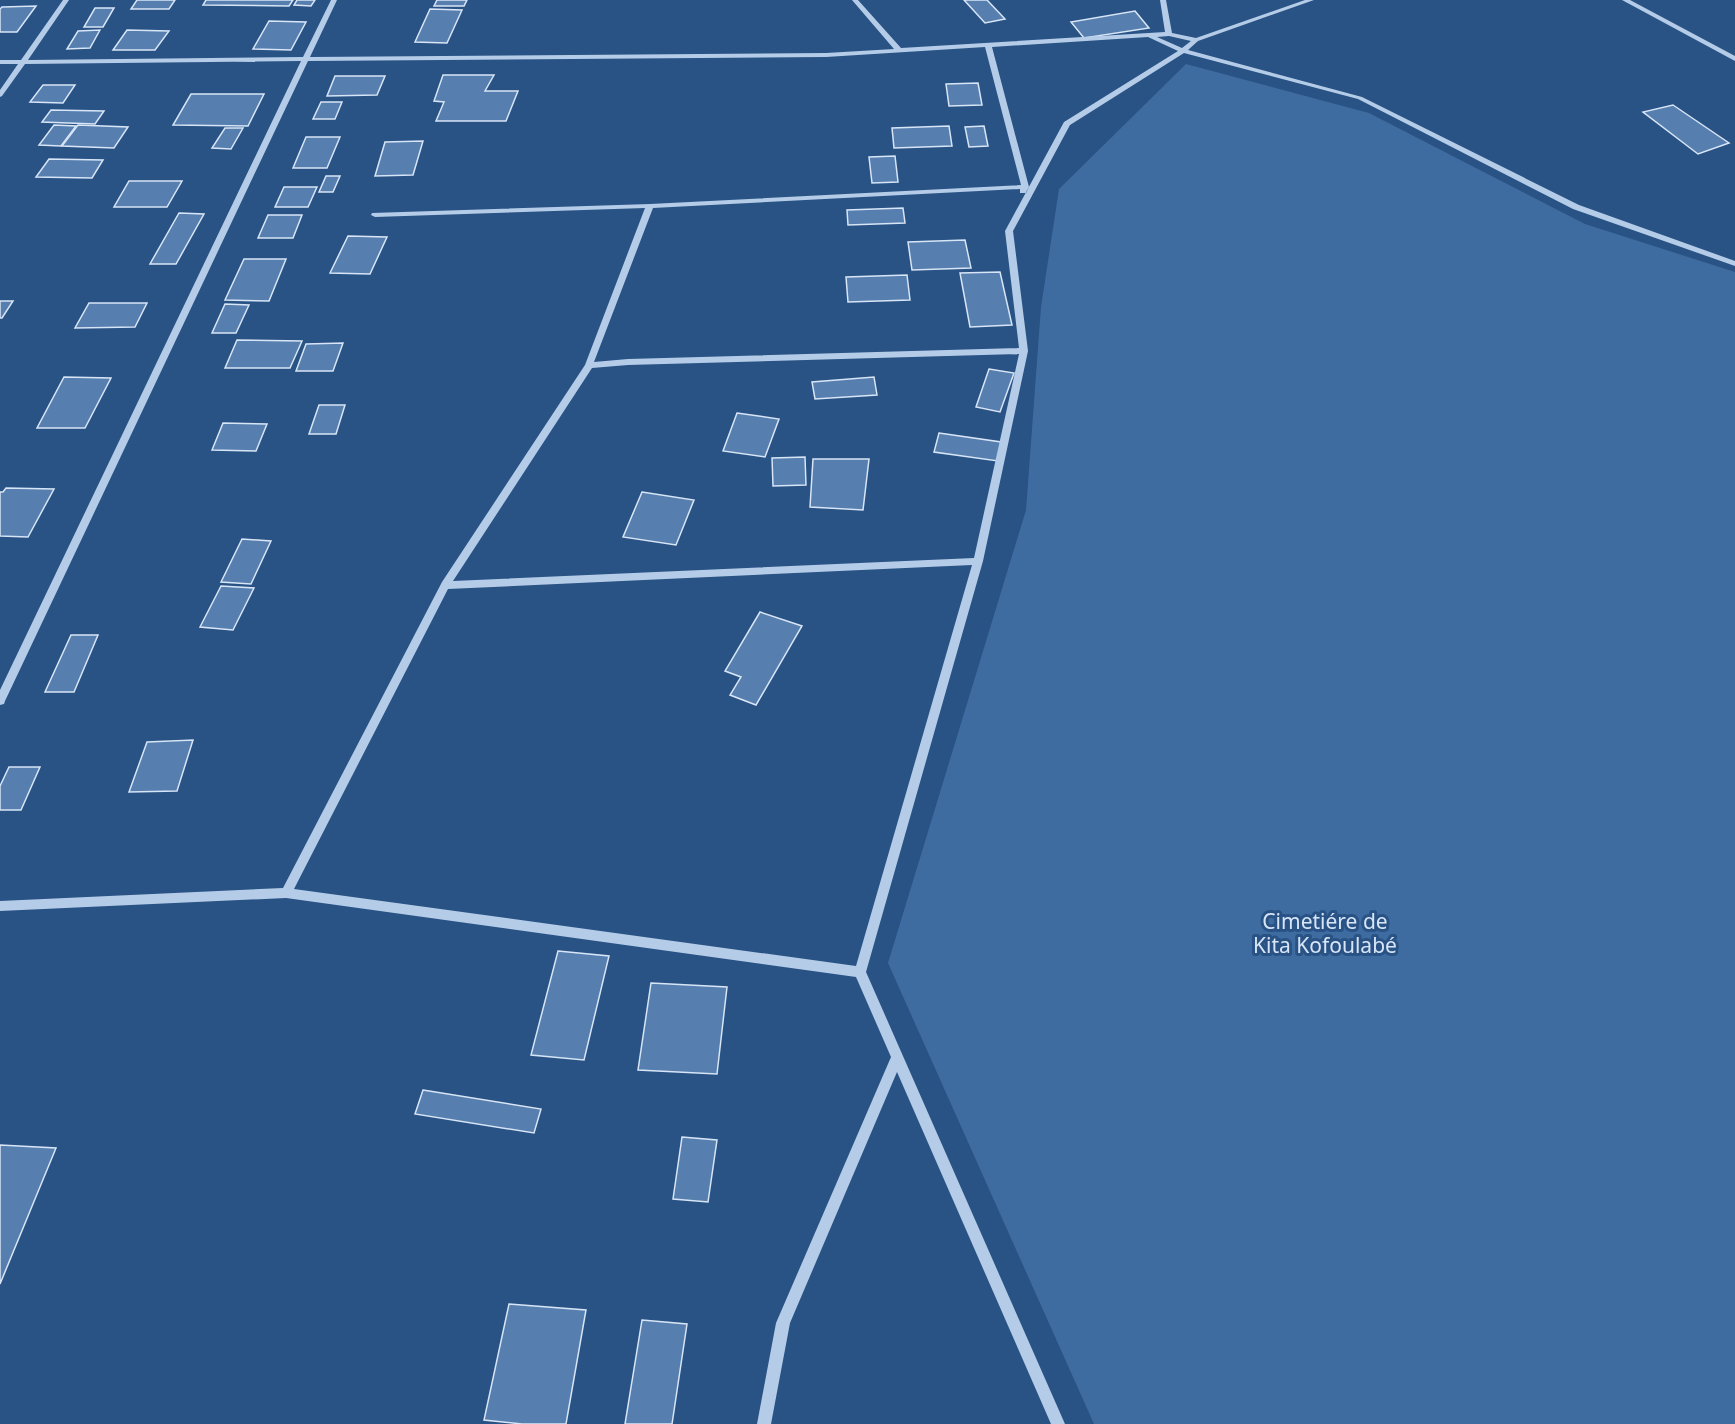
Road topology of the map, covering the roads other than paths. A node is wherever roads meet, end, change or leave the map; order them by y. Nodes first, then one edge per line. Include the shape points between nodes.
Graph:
1 (66, 0) edge
2 (333, 0) edge
3 (855, 0) edge
4 (1163, 0) edge
5 (1311, 0) edge
6 (1625, 0) edge
7 (1168, 34) junction
8 (1148, 35) junction
9 (1196, 40) junction
10 (988, 45) junction
11 (900, 51) junction
12 (1183, 51) junction
13 (307, 59) junction
14 (1735, 59) edge
15 (23, 61) junction
16 (0, 62) edge
17 (0, 95) edge
18 (1025, 187) junction
19 (650, 206) junction
20 (375, 215) dead end
21 (1009, 231) junction
22 (1735, 264) edge
23 (1024, 351) junction
24 (589, 365) junction
25 (978, 561) junction
26 (445, 585) junction
27 (0, 701) edge
28 (286, 893) junction
29 (0, 906) edge
30 (860, 972) junction
31 (897, 1058) junction
32 (764, 1424) edge
33 (1058, 1424) edge

1 - 15 street
2 - 13 street
3 - 11 street
4 - 7 street
5 - 9 street
6 - 14 street
7 - 8 street
7 - 9 street
8 - 10 street
8 - 12 street
9 - 12 street
10 - 11 street
10 - 18 street
11 - 13 street via 826,56
12 - 21 street via 1067,124
12 - 22 street via 1360,98 1576,207
13 - 15 street
13 - 27 street
15 - 16 street
15 - 17 street
18 - 19 street
18 - 21 street
19 - 20 street
19 - 24 street
21 - 23 street
23 - 24 street
23 - 25 street
24 - 26 street
25 - 26 street
25 - 30 street
26 - 28 street
28 - 29 street
28 - 30 street
30 - 31 street
31 - 32 street via 783,1323
31 - 33 street

